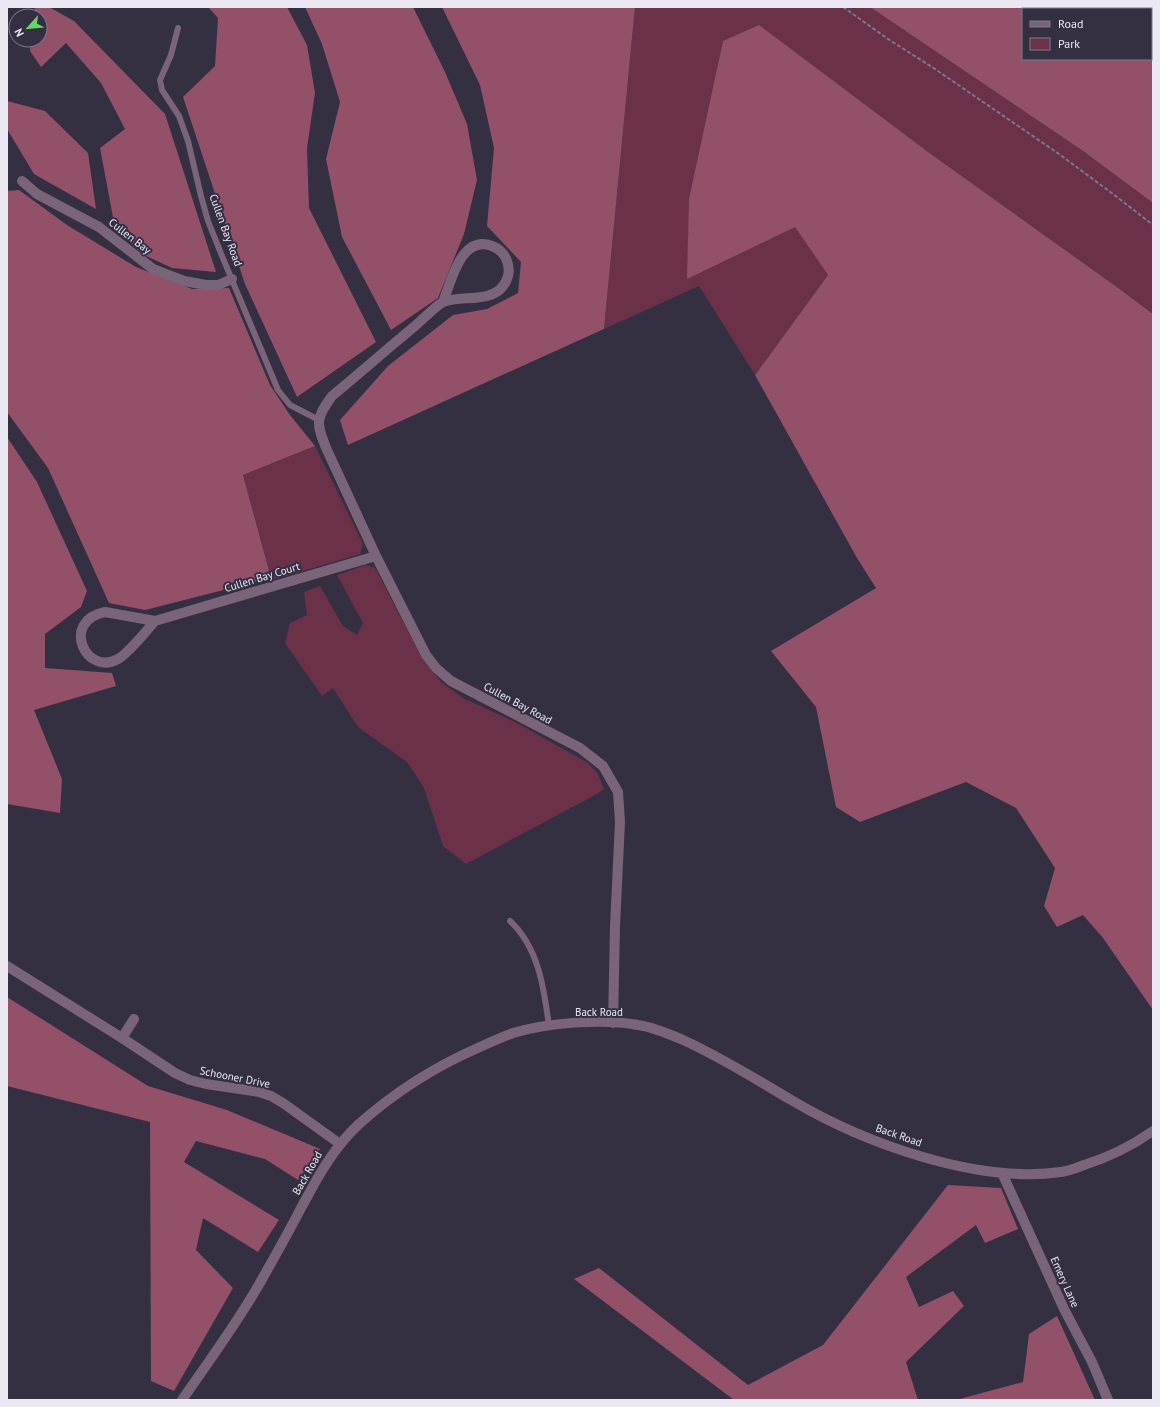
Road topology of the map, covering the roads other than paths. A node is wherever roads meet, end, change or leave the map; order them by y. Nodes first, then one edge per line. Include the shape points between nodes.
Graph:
1 (178, 28) dead end
2 (22, 181) dead end
3 (232, 279) junction
4 (443, 302) junction
5 (319, 420) junction
6 (376, 556) junction
7 (155, 621) junction
8 (510, 921) dead end
9 (7, 966) edge
10 (134, 1019) dead end
11 (613, 1023) junction
12 (549, 1026) junction
13 (122, 1038) junction
14 (1153, 1131) edge
15 (340, 1144) junction
16 (1002, 1173) junction
17 (182, 1400) edge
18 (1108, 1400) edge

1 - 3 lane, Cullen Bay Road via 160,80 162,90 179,116 188,141 208,221
2 - 3 street, Cullen Bay via 37,194 99,227 153,269 206,285 218,285
3 - 5 lane, Cullen Bay Road via 278,390 290,405
4 - 4 street via 496,293 507,280 509,271 508,263 499,249 483,244 467,249 458,263
4 - 5 street via 332,396 322,408
5 - 6 street, Cullen Bay Road via 322,438
6 - 7 street, Cullen Bay Court
6 - 11 street, Cullen Bay Road via 426,655 436,668 452,681 580,748 603,766 618,792 620,822
7 - 7 street, Cullen Bay Court via 105,612 96,614 84,624 81,632 83,648 95,660 111,662 125,654
8 - 12 lane via 527,940 532,951 539,972
9 - 13 street, Schooner Drive
10 - 13 street
11 - 12 street, Back Road via 581,1022
11 - 16 street, Back Road via 638,1025 665,1032 735,1067 820,1116 889,1145 952,1164
12 - 15 street, Back Road via 512,1033 459,1056 383,1104
13 - 15 street, Schooner Drive via 190,1080 272,1096
14 - 16 street, Back Road via 1133,1146 1064,1172
15 - 17 street, Back Road via 315,1180 260,1283
16 - 18 street, Emery Lane

